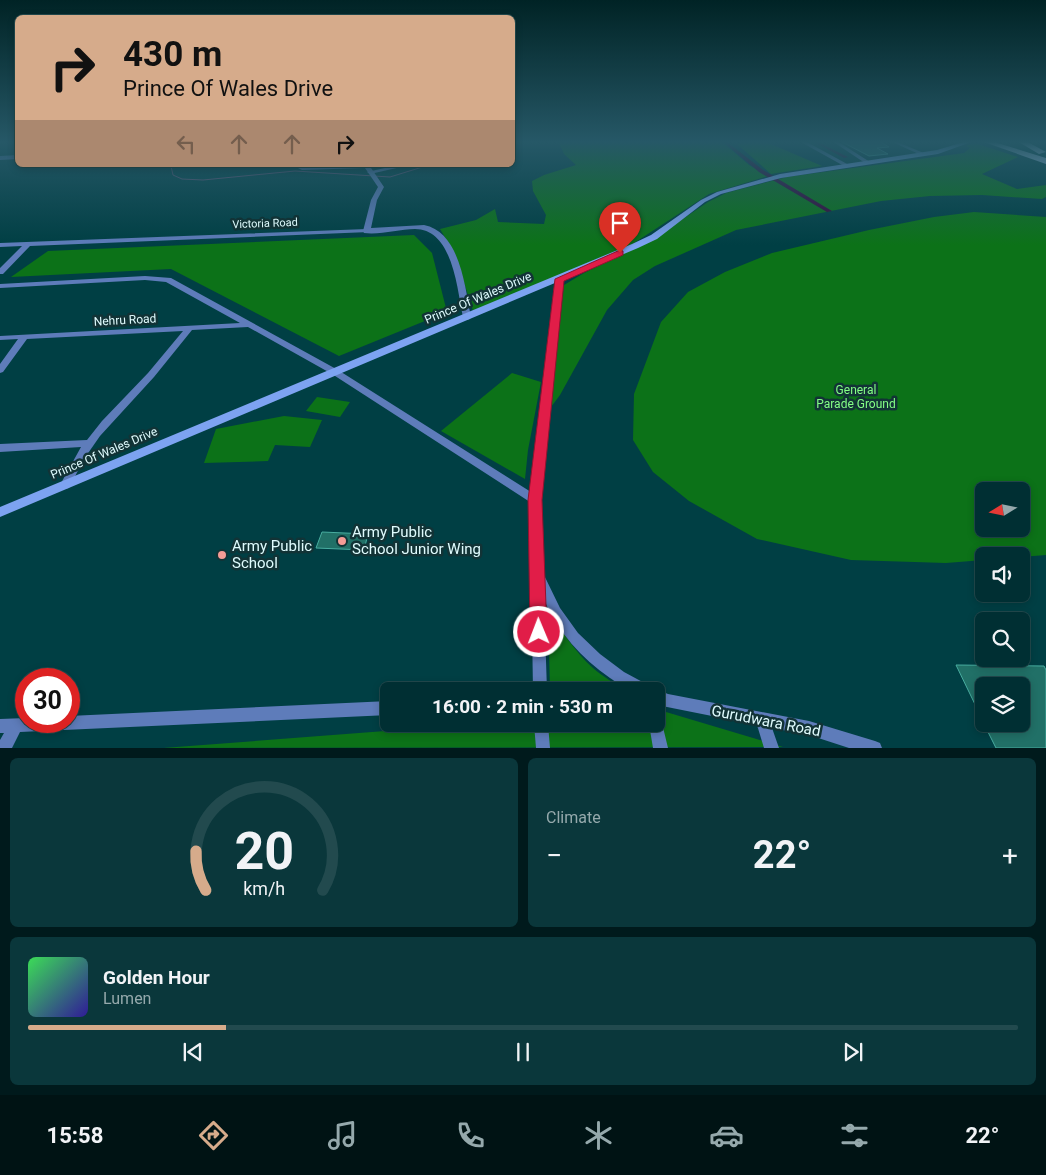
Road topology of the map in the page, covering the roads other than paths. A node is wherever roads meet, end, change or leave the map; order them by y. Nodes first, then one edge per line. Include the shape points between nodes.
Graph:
1 (374, 176) edge
2 (781, 176) edge
3 (368, 230) junction
4 (28, 244) junction
5 (0, 245) edge
6 (0, 272) edge
7 (559, 279) junction
8 (0, 286) edge
9 (468, 317) junction
10 (251, 325) junction
11 (190, 328) junction
12 (25, 336) junction
13 (0, 338) edge
14 (0, 370) edge
15 (335, 372) junction
16 (87, 443) junction
17 (0, 448) edge
18 (65, 484) junction
19 (535, 500) junction
20 (0, 512) edge
21 (538, 572) junction
22 (540, 682) edge
23 (629, 682) edge
24 (665, 700) edge
25 (380, 708) edge
26 (762, 719) junction
27 (80, 722) edge
28 (15, 725) edge
29 (0, 726) edge
30 (15, 727) edge
31 (542, 732) edge
32 (658, 732) edge
33 (4, 748) edge
34 (543, 748) edge
35 (661, 748) edge
36 (772, 748) edge
37 (875, 748) edge

1 - 3 street via 381,190 374,200
2 - 7 main road, Prince Of Wales Drive via 711,196 654,237
3 - 4 street, Victoria Road
3 - 9 street, Victoria Road via 425,227 436,231 453,254
4 - 5 street, Victoria Road
4 - 6 street
7 - 9 main road, Prince Of Wales Drive
7 - 19 street
8 - 10 street via 168,280
9 - 15 main road, Prince Of Wales Drive
10 - 11 street, Nehru Road
10 - 15 street
11 - 12 street, Nehru Road
11 - 16 street via 138,390
12 - 13 street, Nehru Road
12 - 14 street
15 - 18 main road, Prince Of Wales Drive
15 - 19 street
16 - 17 street
16 - 18 street
18 - 20 main road, Prince Of Wales Drive
19 - 21 street
21 - 22 street
21 - 23 street via 557,614 573,635 614,674
24 - 26 street, Gurudwara Road
25 - 27 street
26 - 36 street
26 - 37 street, Gurudwara Road via 809,728
28 - 29 street
30 - 33 street
31 - 34 street
32 - 35 street

